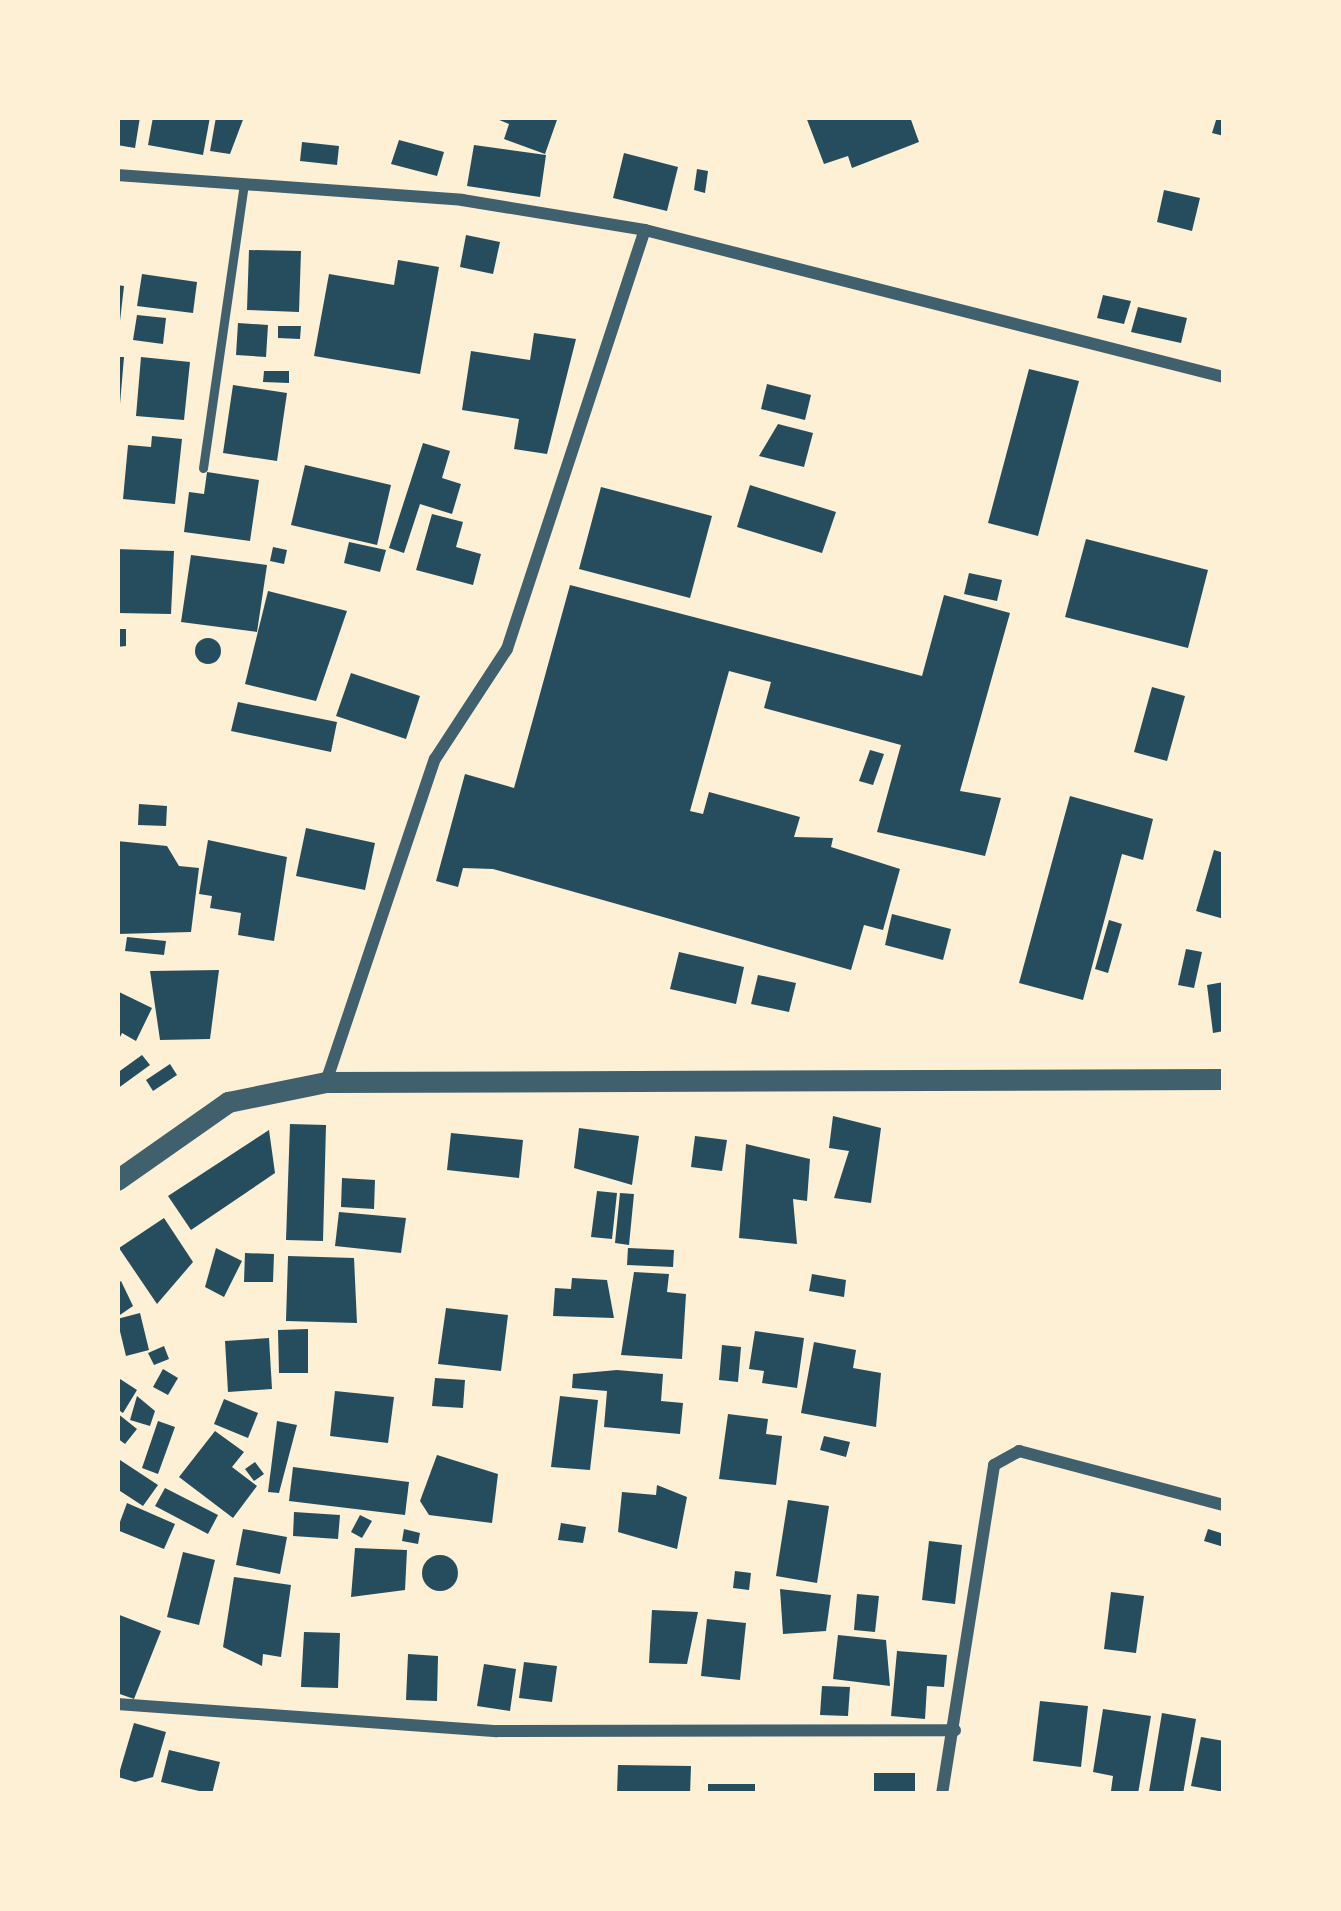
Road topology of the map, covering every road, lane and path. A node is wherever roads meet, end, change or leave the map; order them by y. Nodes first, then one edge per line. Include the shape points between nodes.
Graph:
1 (117, 175) edge
2 (244, 182) junction
3 (645, 230) junction
4 (1224, 377) edge
5 (203, 469) dead end
6 (1224, 1079) edge
7 (326, 1082) junction
8 (117, 1180) edge
9 (1224, 1505) edge
10 (117, 1704) edge
11 (955, 1730) junction
12 (942, 1794) edge

1 - 2 street
2 - 3 street via 462,200
2 - 5 lane
3 - 4 street
3 - 7 street via 507,649 435,760
6 - 7 street
7 - 8 street via 228,1102
9 - 11 street via 1004,1455
10 - 11 street via 497,1731
11 - 12 street

